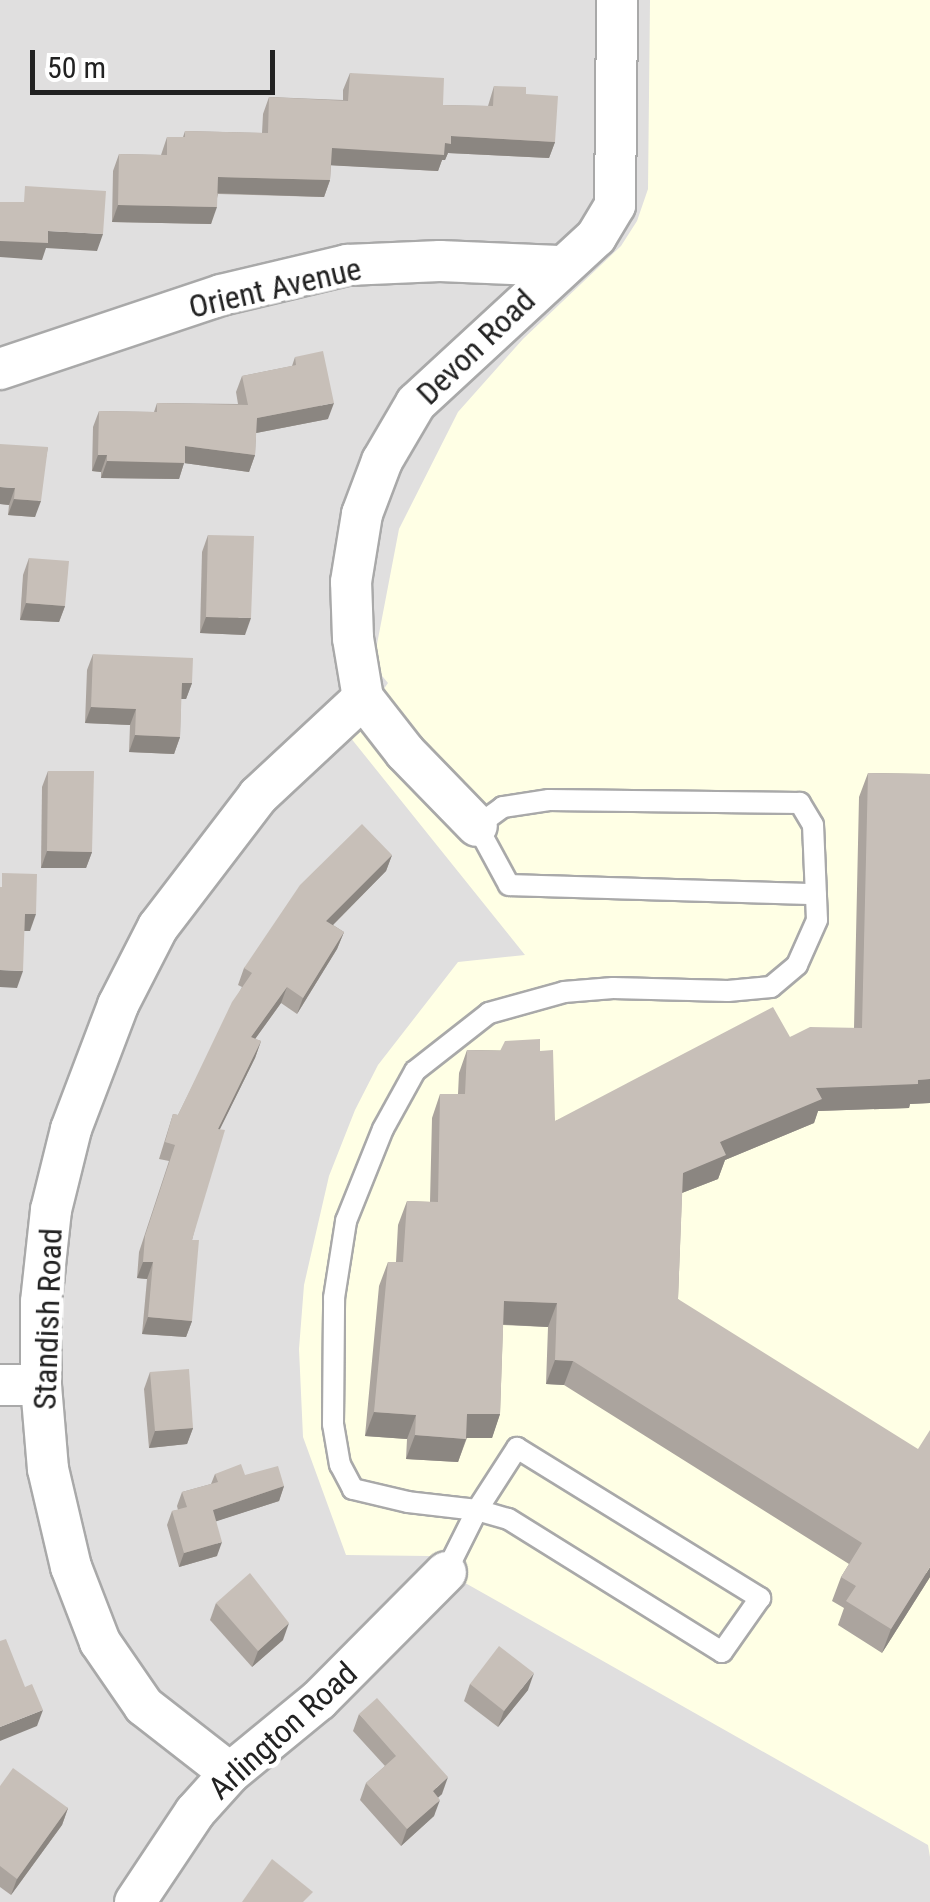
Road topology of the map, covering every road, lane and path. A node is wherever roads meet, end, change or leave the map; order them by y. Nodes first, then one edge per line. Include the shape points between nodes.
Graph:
1 (616, 0) edge
2 (560, 266) junction
3 (0, 369) edge
4 (363, 698) junction
5 (477, 826) junction
6 (816, 894) junction
7 (0, 1385) edge
8 (41, 1385) junction
9 (478, 1510) junction
10 (446, 1572) joint
11 (230, 1772) junction
12 (134, 1902) edge

1 - 2 street, Devon Road via 615,205 596,237
2 - 3 street, Orient Avenue via 347,265 222,295
2 - 4 street, Devon Road via 416,403 382,461 362,514 351,582
4 - 5 street
4 - 8 street, Standish Road via 258,796 158,927 118,1005 72,1128 51,1210
5 - 6 lane via 509,884
5 - 6 lane via 502,807 550,800 800,803 813,825
6 - 9 lane via 817,920 797,965 772,987 564,992 489,1012 415,1070 346,1221 334,1298 333,1424 340,1465 353,1489
7 - 8 street
8 - 11 street, Standish Road via 52,1485 71,1567 100,1642 144,1706
9 - 9 lane via 508,1518 722,1652 760,1598 518,1448
9 - 10 lane
10 - 11 street, Arlington Road via 334,1687
11 - 12 street, Arlington Road

